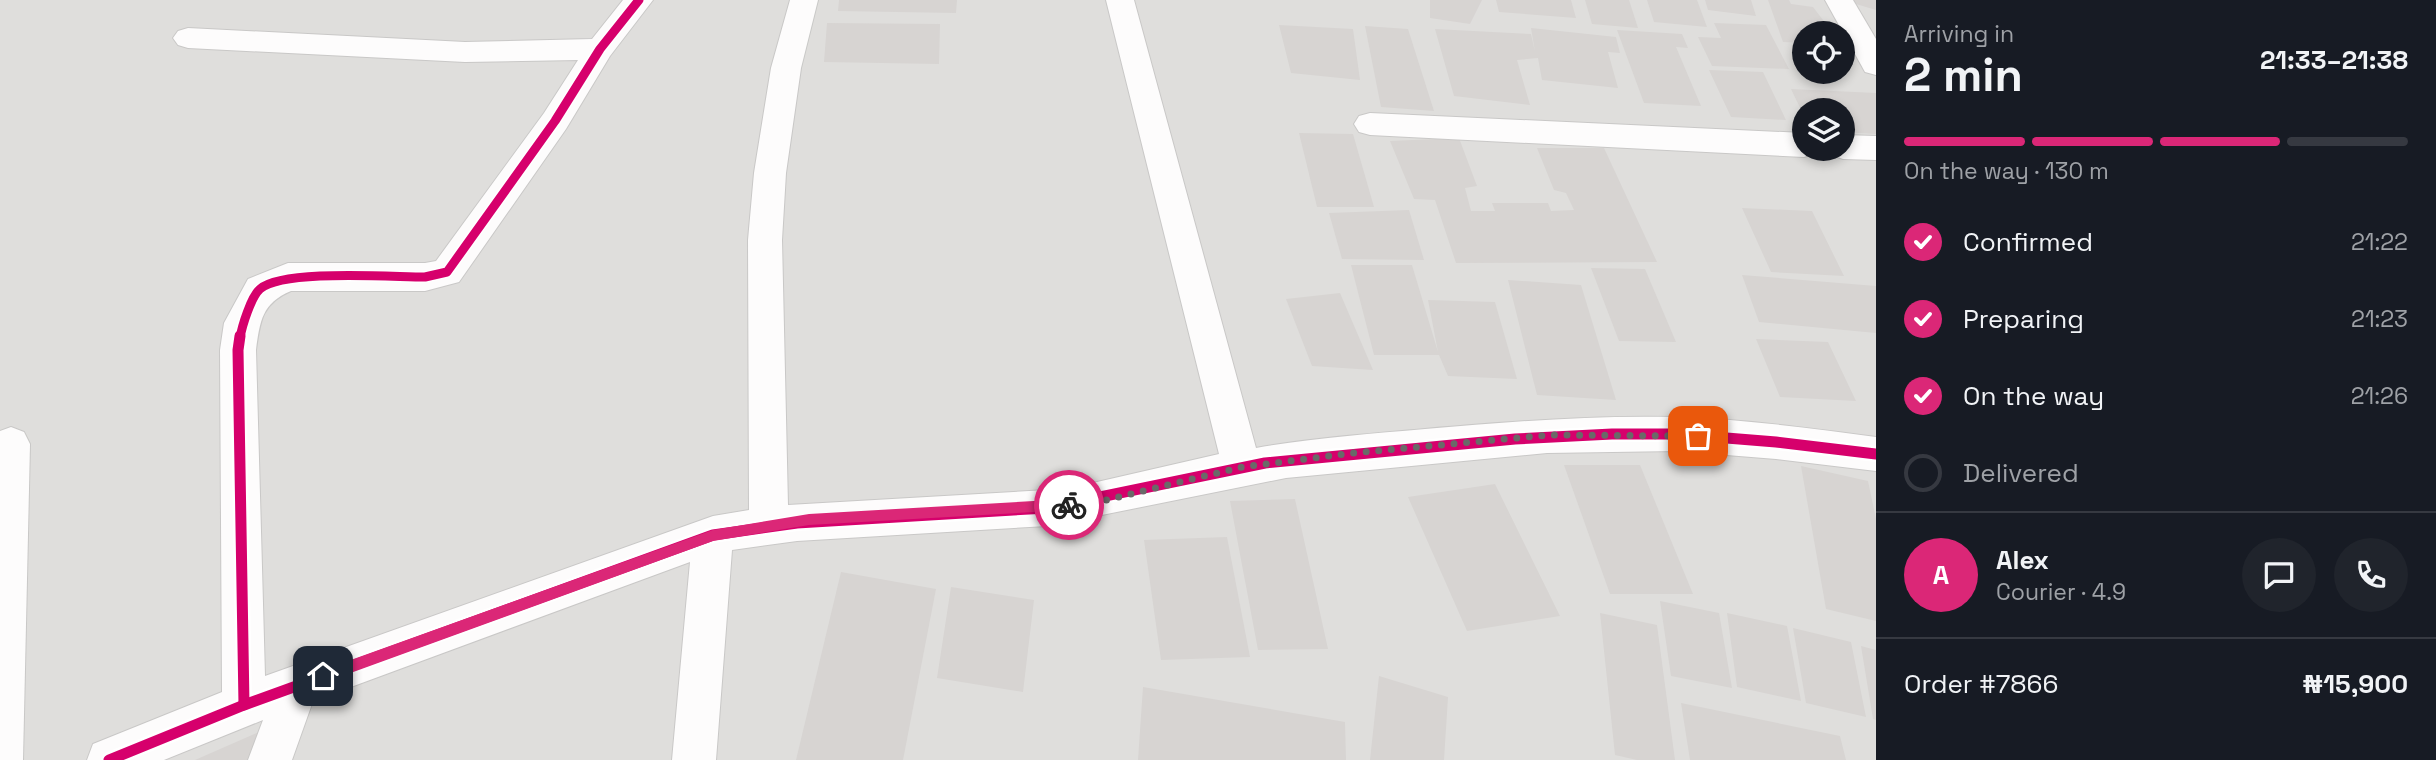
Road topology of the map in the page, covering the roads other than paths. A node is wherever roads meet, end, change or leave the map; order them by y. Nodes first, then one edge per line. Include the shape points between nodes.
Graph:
1 (639, 0) edge
2 (804, 0) edge
3 (1120, 0) edge
4 (1839, 0) edge
5 (188, 38) dead end
6 (600, 49) junction
7 (1876, 65) edge
8 (1370, 124) dead end
9 (1792, 144) edge
10 (1855, 147) edge
11 (1876, 148) edge
12 (11, 444) dead end
13 (1876, 454) edge
14 (1242, 467) junction
15 (769, 525) junction
16 (713, 535) junction
17 (298, 686) junction
18 (244, 705) junction
19 (1, 760) edge
20 (109, 760) edge
21 (270, 760) edge
22 (694, 760) edge

1 - 6 street
2 - 15 street via 786,68 766,226
3 - 14 street
4 - 7 street
5 - 6 street via 465,52
6 - 18 street via 555,121 447,272 425,277 288,277 260,289 250,302 238,350
8 - 9 street
10 - 11 street
12 - 19 street
13 - 14 street via 1676,434 1549,435
14 - 15 street via 1106,500 1044,508
15 - 16 street
16 - 17 street
16 - 22 street
17 - 18 street
17 - 21 street
18 - 20 street

